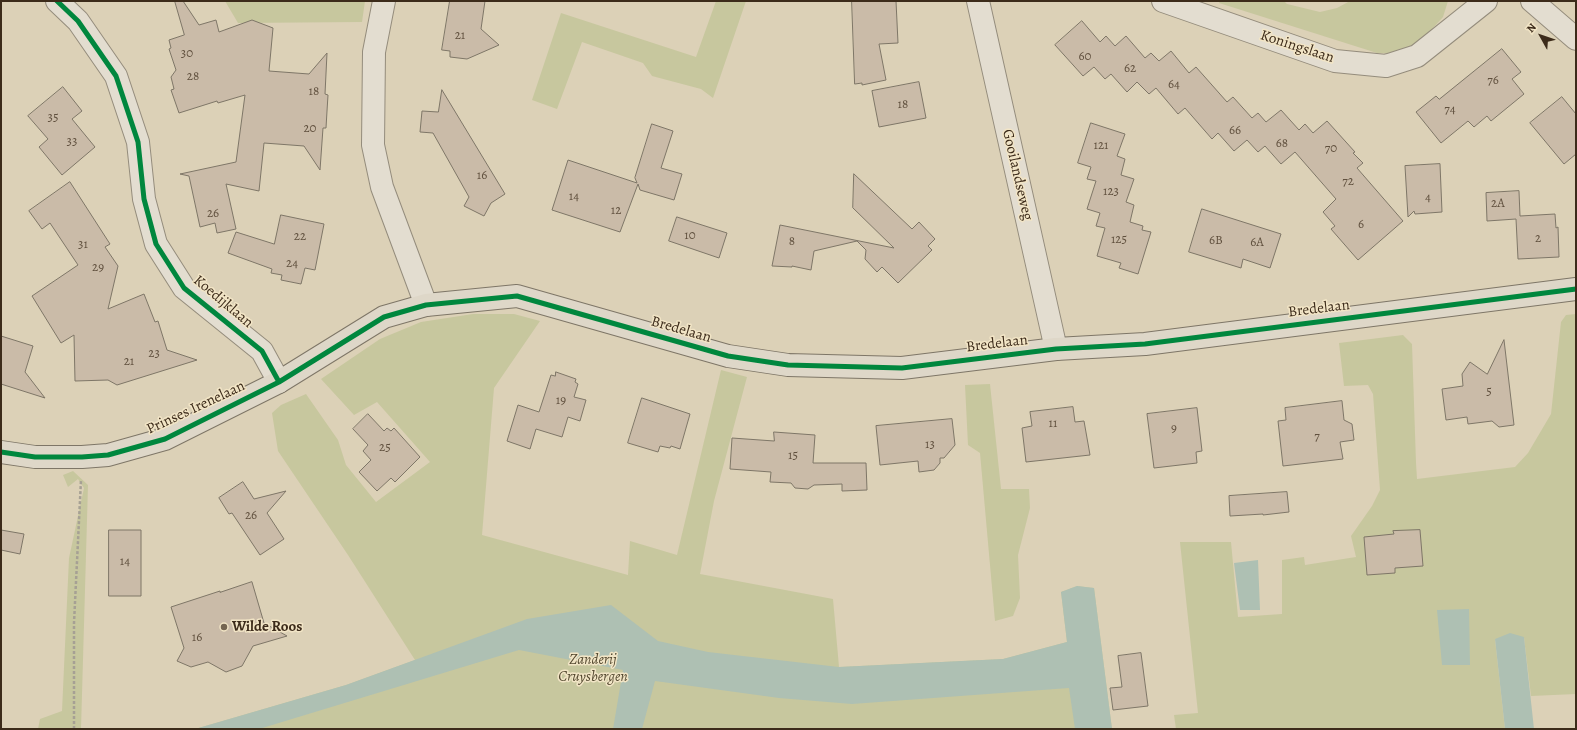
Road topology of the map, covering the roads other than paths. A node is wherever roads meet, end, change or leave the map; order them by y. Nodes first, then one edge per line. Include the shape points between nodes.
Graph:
1 (57, 1) edge
2 (384, 1) edge
3 (978, 1) edge
4 (1163, 1) edge
5 (1486, 1) edge
6 (1532, 1) edge
7 (1576, 39) edge
8 (1576, 289) edge
9 (426, 305) junction
10 (1056, 349) junction
11 (279, 382) junction
12 (1, 452) edge

1 - 11 street, Koedijklaan via 78,21 116,76 138,142 144,199 156,244 184,288 262,351
2 - 9 street via 374,52 373,145 382,187
3 - 10 street, Gooilandseweg
4 - 5 street, Koningslaan via 1335,61 1386,66 1417,56
6 - 7 street
8 - 10 main road, Bredelaan via 1145,344
9 - 10 main road, Bredelaan via 517,296 728,356 788,365 902,368
9 - 11 main road via 384,317
11 - 12 main road, Prinses Irenelaan via 165,439 108,455 35,457

